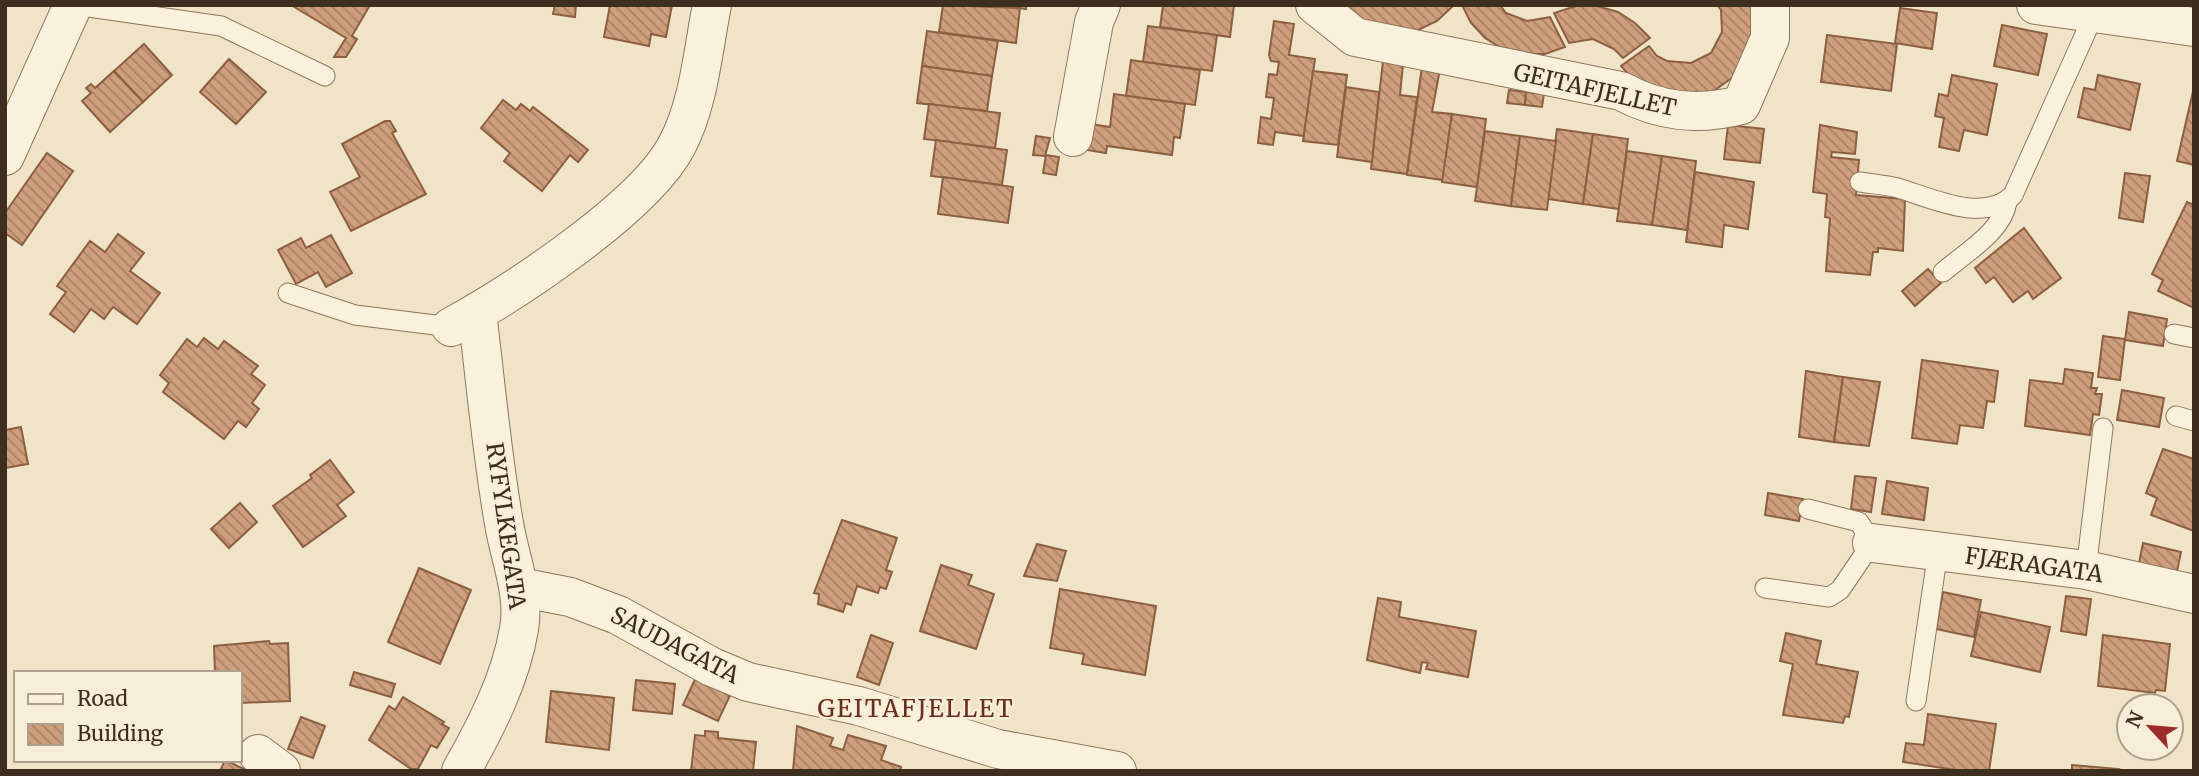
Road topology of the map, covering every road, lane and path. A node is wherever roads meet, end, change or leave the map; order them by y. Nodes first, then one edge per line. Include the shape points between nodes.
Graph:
1 (74, 5) edge
2 (712, 5) edge
3 (1101, 5) edge
4 (1315, 5) edge
5 (1770, 5) edge
6 (2036, 5) edge
7 (2095, 12) junction
8 (2156, 13) edge
9 (2194, 27) edge
10 (325, 76) dead end
11 (1073, 137) dead end
12 (5, 156) edge
13 (1860, 182) dead end
14 (2007, 202) junction
15 (1943, 272) dead end
16 (288, 293) dead end
17 (464, 320) junction
18 (2174, 334) dead end
19 (2194, 338) edge
20 (2103, 428) dead end
21 (1808, 509) dead end
22 (1872, 542) junction
23 (1938, 551) junction
24 (2086, 570) junction
25 (519, 587) junction
26 (1765, 588) dead end
27 (2194, 594) edge
28 (1916, 701) dead end
29 (461, 771) edge
30 (1117, 771) edge

1 - 10 lane via 221,26
1 - 12 street
2 - 17 street via 692,102 677,145 648,185 597,229
3 - 11 street
4 - 5 street, GEITAFJELLET via 1355,37 1621,91 1671,110 1712,113 1741,105 1770,38
6 - 7 street
7 - 8 street
7 - 14 lane
8 - 9 street
13 - 14 lane via 1895,187 1937,203 1979,208
14 - 15 lane via 1998,224
16 - 17 lane via 355,315
17 - 25 street, RYFYLKEGATA
18 - 19 lane
20 - 24 lane
21 - 22 lane via 1859,522
22 - 23 street, FJÆRAGATA
22 - 26 lane via 1840,590 1829,597
23 - 24 street, FJÆRAGATA
23 - 28 lane
24 - 27 street, FJÆRAGATA
25 - 29 street, RYFYLKEGATA via 520,627 508,674
25 - 30 street, SAUDAGATA via 570,597 618,615 748,682 859,706 998,749

